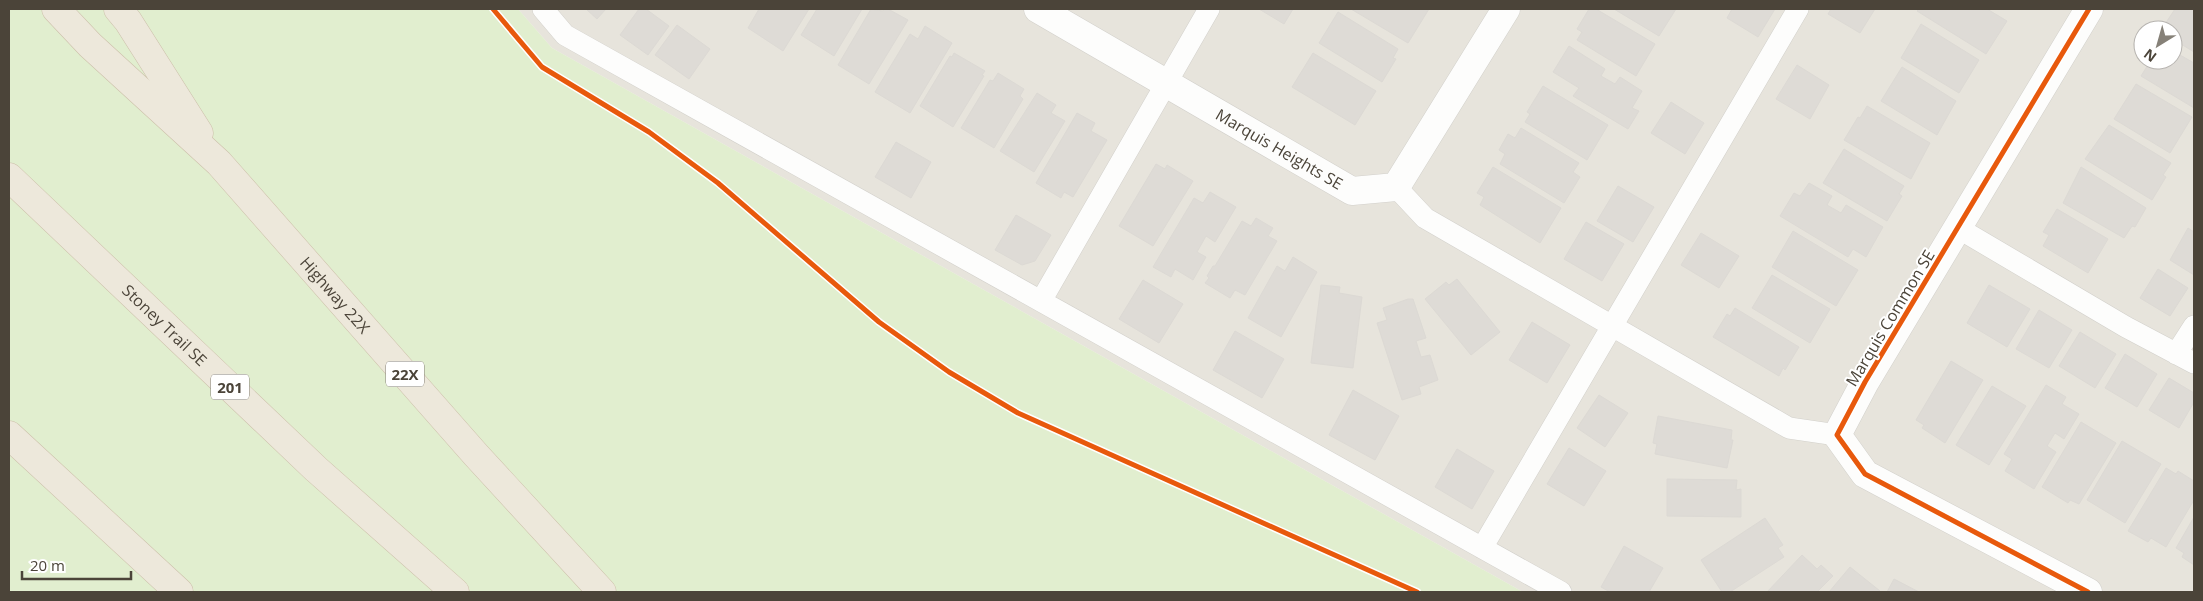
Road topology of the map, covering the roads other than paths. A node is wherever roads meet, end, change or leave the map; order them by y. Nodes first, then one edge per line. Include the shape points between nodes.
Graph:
1 (56, 9) edge
2 (118, 9) edge
3 (543, 9) edge
4 (1038, 9) edge
5 (1209, 9) edge
6 (1506, 9) edge
7 (1798, 9) edge
8 (2089, 9) edge
9 (1165, 83) junction
10 (219, 164) junction
11 (9, 177) edge
12 (1396, 188) junction
13 (1958, 228) junction
14 (1041, 300) junction
15 (1612, 324) junction
16 (2194, 326) edge
17 (2185, 358) edge
18 (9, 435) edge
19 (1837, 435) junction
20 (1482, 548) junction
21 (179, 592) edge
22 (454, 592) edge
23 (602, 592) edge
24 (1561, 592) edge
25 (2088, 592) edge

1 - 10 highway, Highway 22X / 22X via 90,46
2 - 10 highway
3 - 14 lane via 565,35
4 - 9 street, Marquis Heights SE
5 - 9 lane
6 - 12 street
7 - 15 lane
8 - 13 street, Marquis Common SE
9 - 12 street, Marquis Heights SE via 1352,191
9 - 14 lane
10 - 23 highway, Highway 22X / 22X
11 - 22 highway, Stoney Trail SE / 201 via 309,462
12 - 15 lane via 1425,218
13 - 17 lane
13 - 19 street, Marquis Common SE via 1865,382
14 - 20 lane
15 - 19 lane via 1789,428
15 - 20 lane
16 - 17 lane
18 - 21 highway
19 - 25 street via 1865,474
20 - 24 lane

